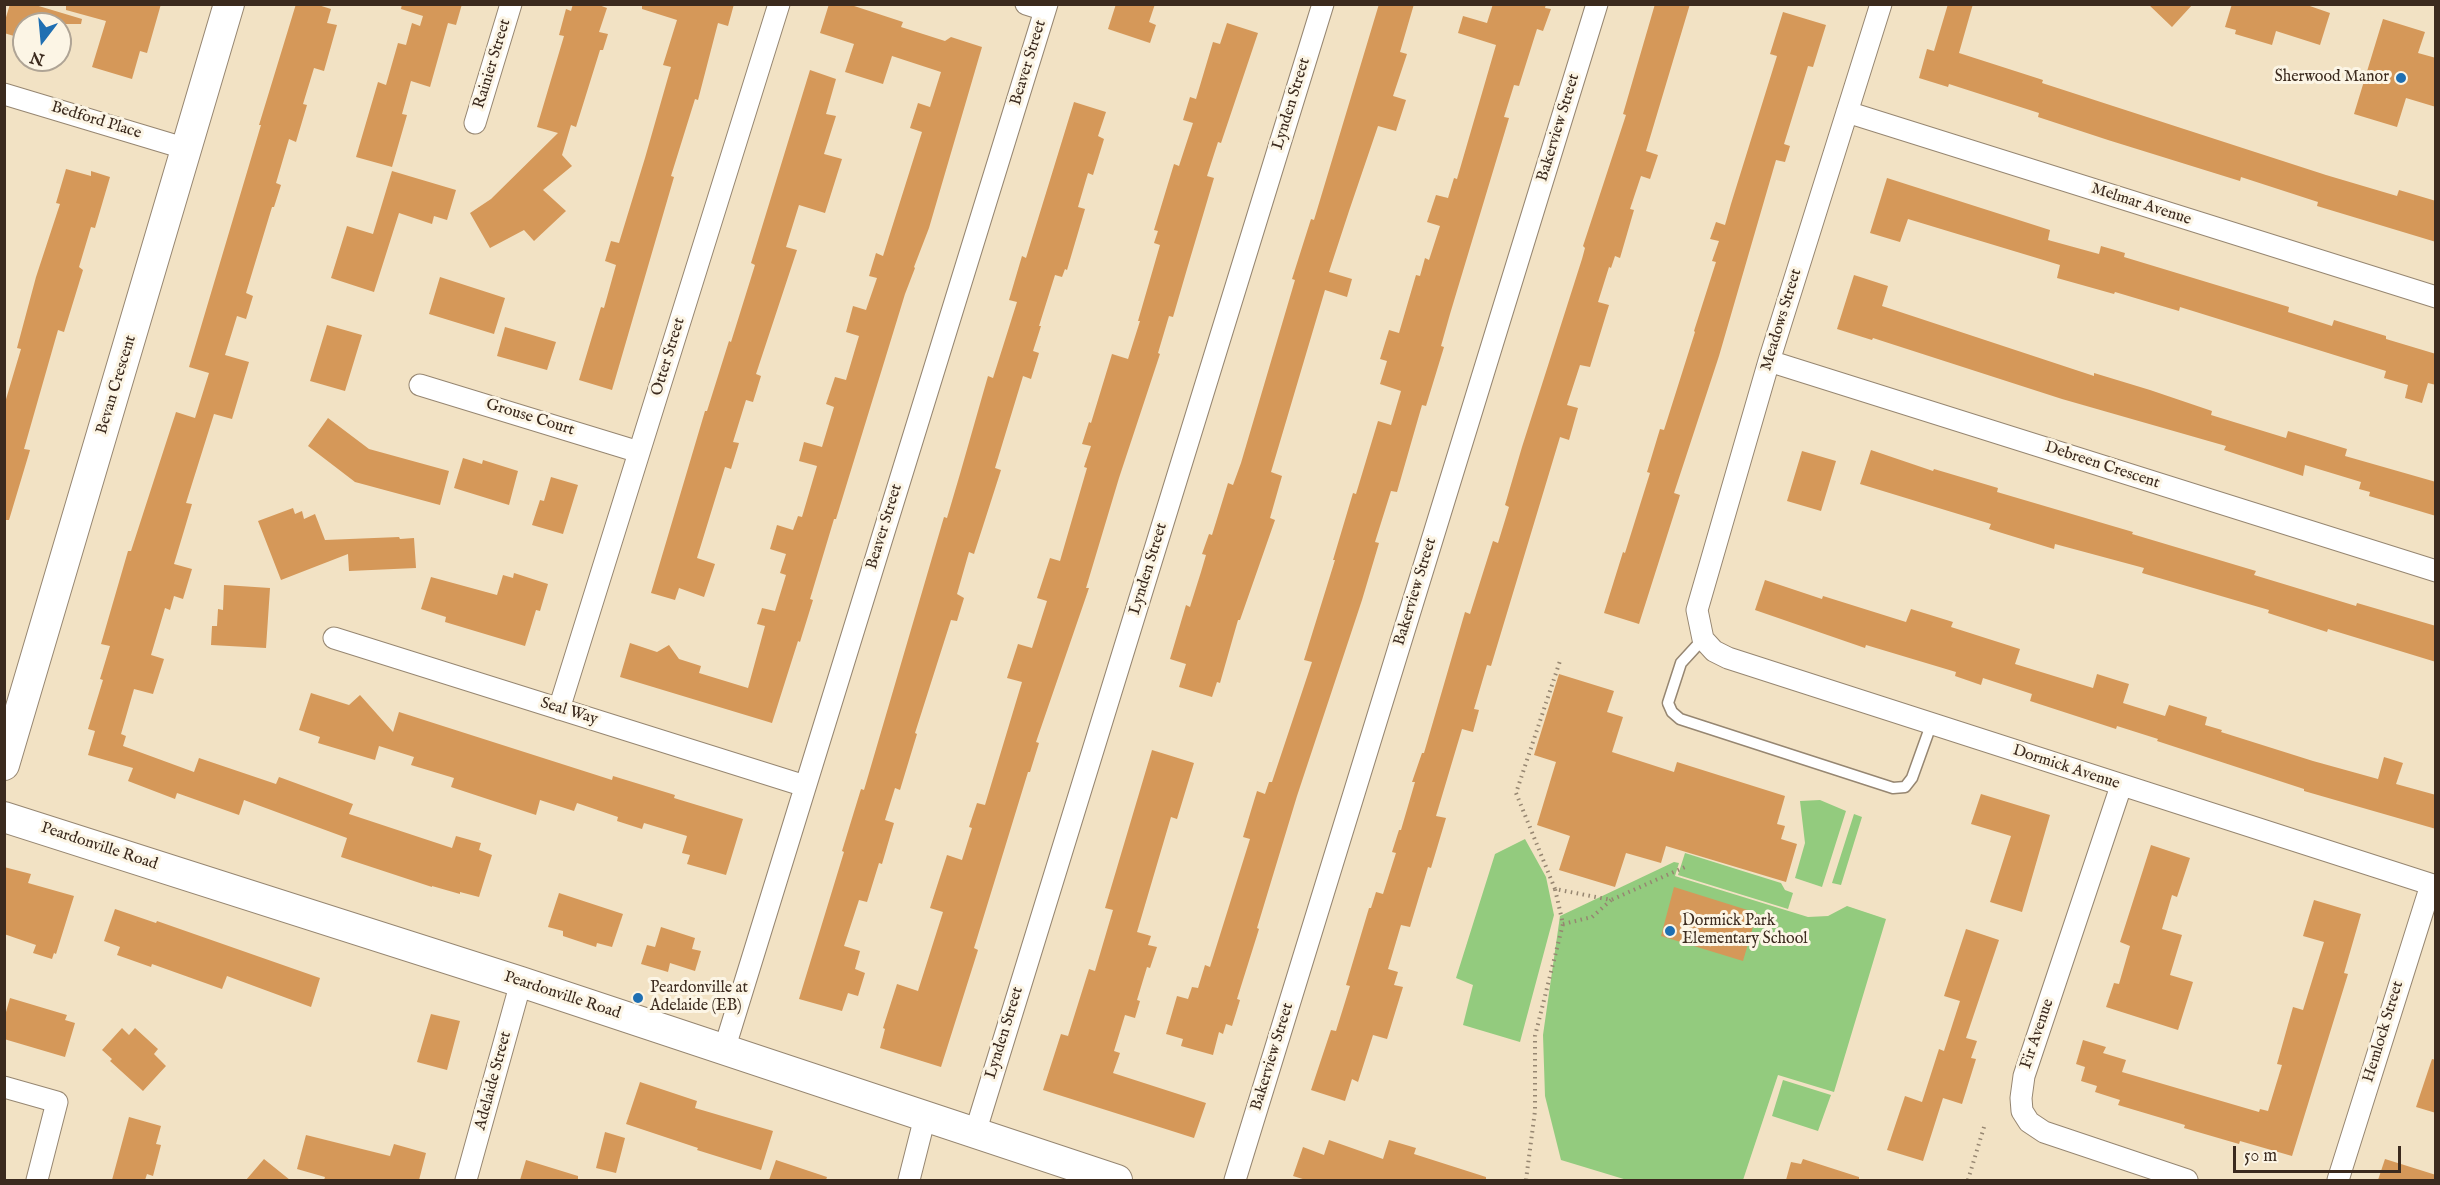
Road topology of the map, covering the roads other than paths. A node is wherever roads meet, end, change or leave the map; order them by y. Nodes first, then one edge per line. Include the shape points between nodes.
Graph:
1 (229, 4) edge
2 (511, 4) edge
3 (779, 4) edge
4 (1323, 4) edge
5 (1597, 4) edge
6 (1881, 4) edge
7 (1039, 6) edge
8 (4, 94) edge
9 (1847, 112) junction
10 (475, 123) dead end
11 (187, 149) junction
12 (2436, 297) edge
13 (1769, 361) junction
14 (420, 385) dead end
15 (639, 452) junction
16 (2436, 571) edge
17 (334, 638) dead end
18 (1703, 639) junction
19 (27, 687) junction
20 (559, 709) junction
21 (4, 715) edge
22 (1932, 725) junction
23 (4, 765) edge
24 (805, 786) junction
25 (2121, 786) junction
26 (4, 817) edge
27 (2433, 885) edge
28 (521, 982) junction
29 (724, 1050) junction
30 (4, 1087) edge
31 (925, 1117) junction
32 (975, 1133) junction
33 (37, 1180) edge
34 (466, 1180) edge
35 (909, 1180) edge
36 (1117, 1180) edge
37 (1235, 1180) edge
38 (2187, 1180) edge
39 (2338, 1180) edge

1 - 11 main road, Bevan Crescent
2 - 10 street, Rainier Street
3 - 15 street, Otter Street
4 - 32 street, Lynden Street
5 - 37 street, Bakerview Street
6 - 9 street, Meadows Street
7 - 24 street, Beaver Street
8 - 11 street, Bedford Place
9 - 12 street, Melmar Avenue
9 - 13 street, Meadows Street
11 - 19 main road, Bevan Crescent
13 - 16 street, Debreen Crescent
13 - 18 street, Meadows Street via 1697,610
14 - 15 street, Grouse Court
15 - 20 street, Otter Street
17 - 20 street, Seal Way
18 - 22 street, Dormick Avenue via 1728,658
18 - 22 lane via 1681,663 1668,703 1680,718 1893,788 1905,787 1912,778
19 - 21 main road
19 - 23 main road, Bevan Crescent
20 - 24 street, Seal Way
22 - 25 street, Dormick Avenue
24 - 29 street, Beaver Street
25 - 27 street, Dormick Avenue
25 - 38 street, Fir Avenue via 2024,1076 2022,1111 2044,1132
26 - 28 main road, Peardonville Road
27 - 39 street, Hemlock Street
28 - 29 main road, Peardonville Road
28 - 34 street, Adelaide Street
29 - 31 main road, Peardonville Road
30 - 33 street via 57,1102
31 - 32 main road, Peardonville Road
31 - 35 street
32 - 36 main road, Peardonville Road

